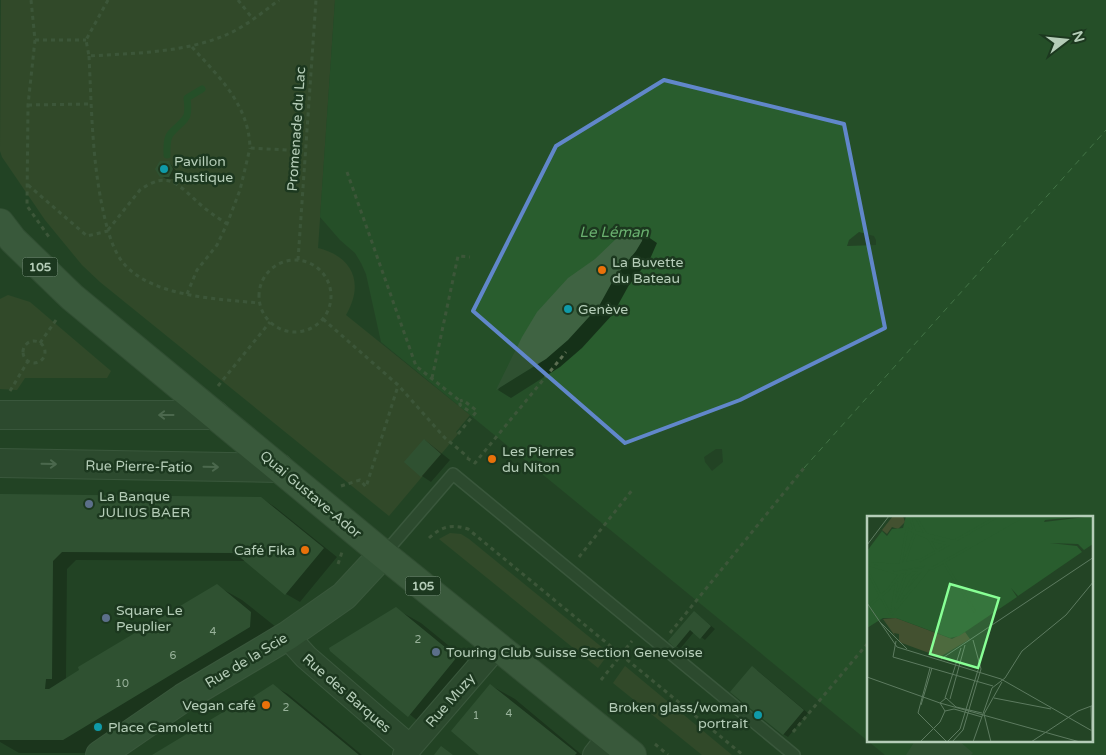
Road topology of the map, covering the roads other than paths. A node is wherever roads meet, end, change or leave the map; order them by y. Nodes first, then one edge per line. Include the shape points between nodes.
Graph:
1 (0, 222) edge
2 (4, 405) edge
3 (214, 415) junction
4 (0, 463) edge
5 (279, 468) junction
6 (384, 554) junction
7 (287, 636) junction
8 (497, 646) junction
9 (602, 746) edge
10 (407, 751) edge
11 (100, 755) edge
12 (632, 755) edge
13 (794, 755) edge

1 - 3 main road, Quai Gustave-Ador / 105 via 17,244 72,297
3 -> 2 street
3 - 5 main road, Quai Gustave-Ador / 105
4 -> 5 street, Rue Pierre-Fatio
5 - 6 main road, Quai Gustave-Ador / 105
6 - 7 main road, Rue de la Scie via 344,596
6 - 8 main road, Quai Gustave-Ador / 105
6 - 13 lane via 453,474
7 - 10 street, Rue des Barques
7 - 11 main road, Rue de la Scie via 183,698
8 - 9 main road, Quai Gustave-Ador / 105
8 - 10 street, Rue Muzy
9 - 12 main road, Quai Gustave-Ador / 105

